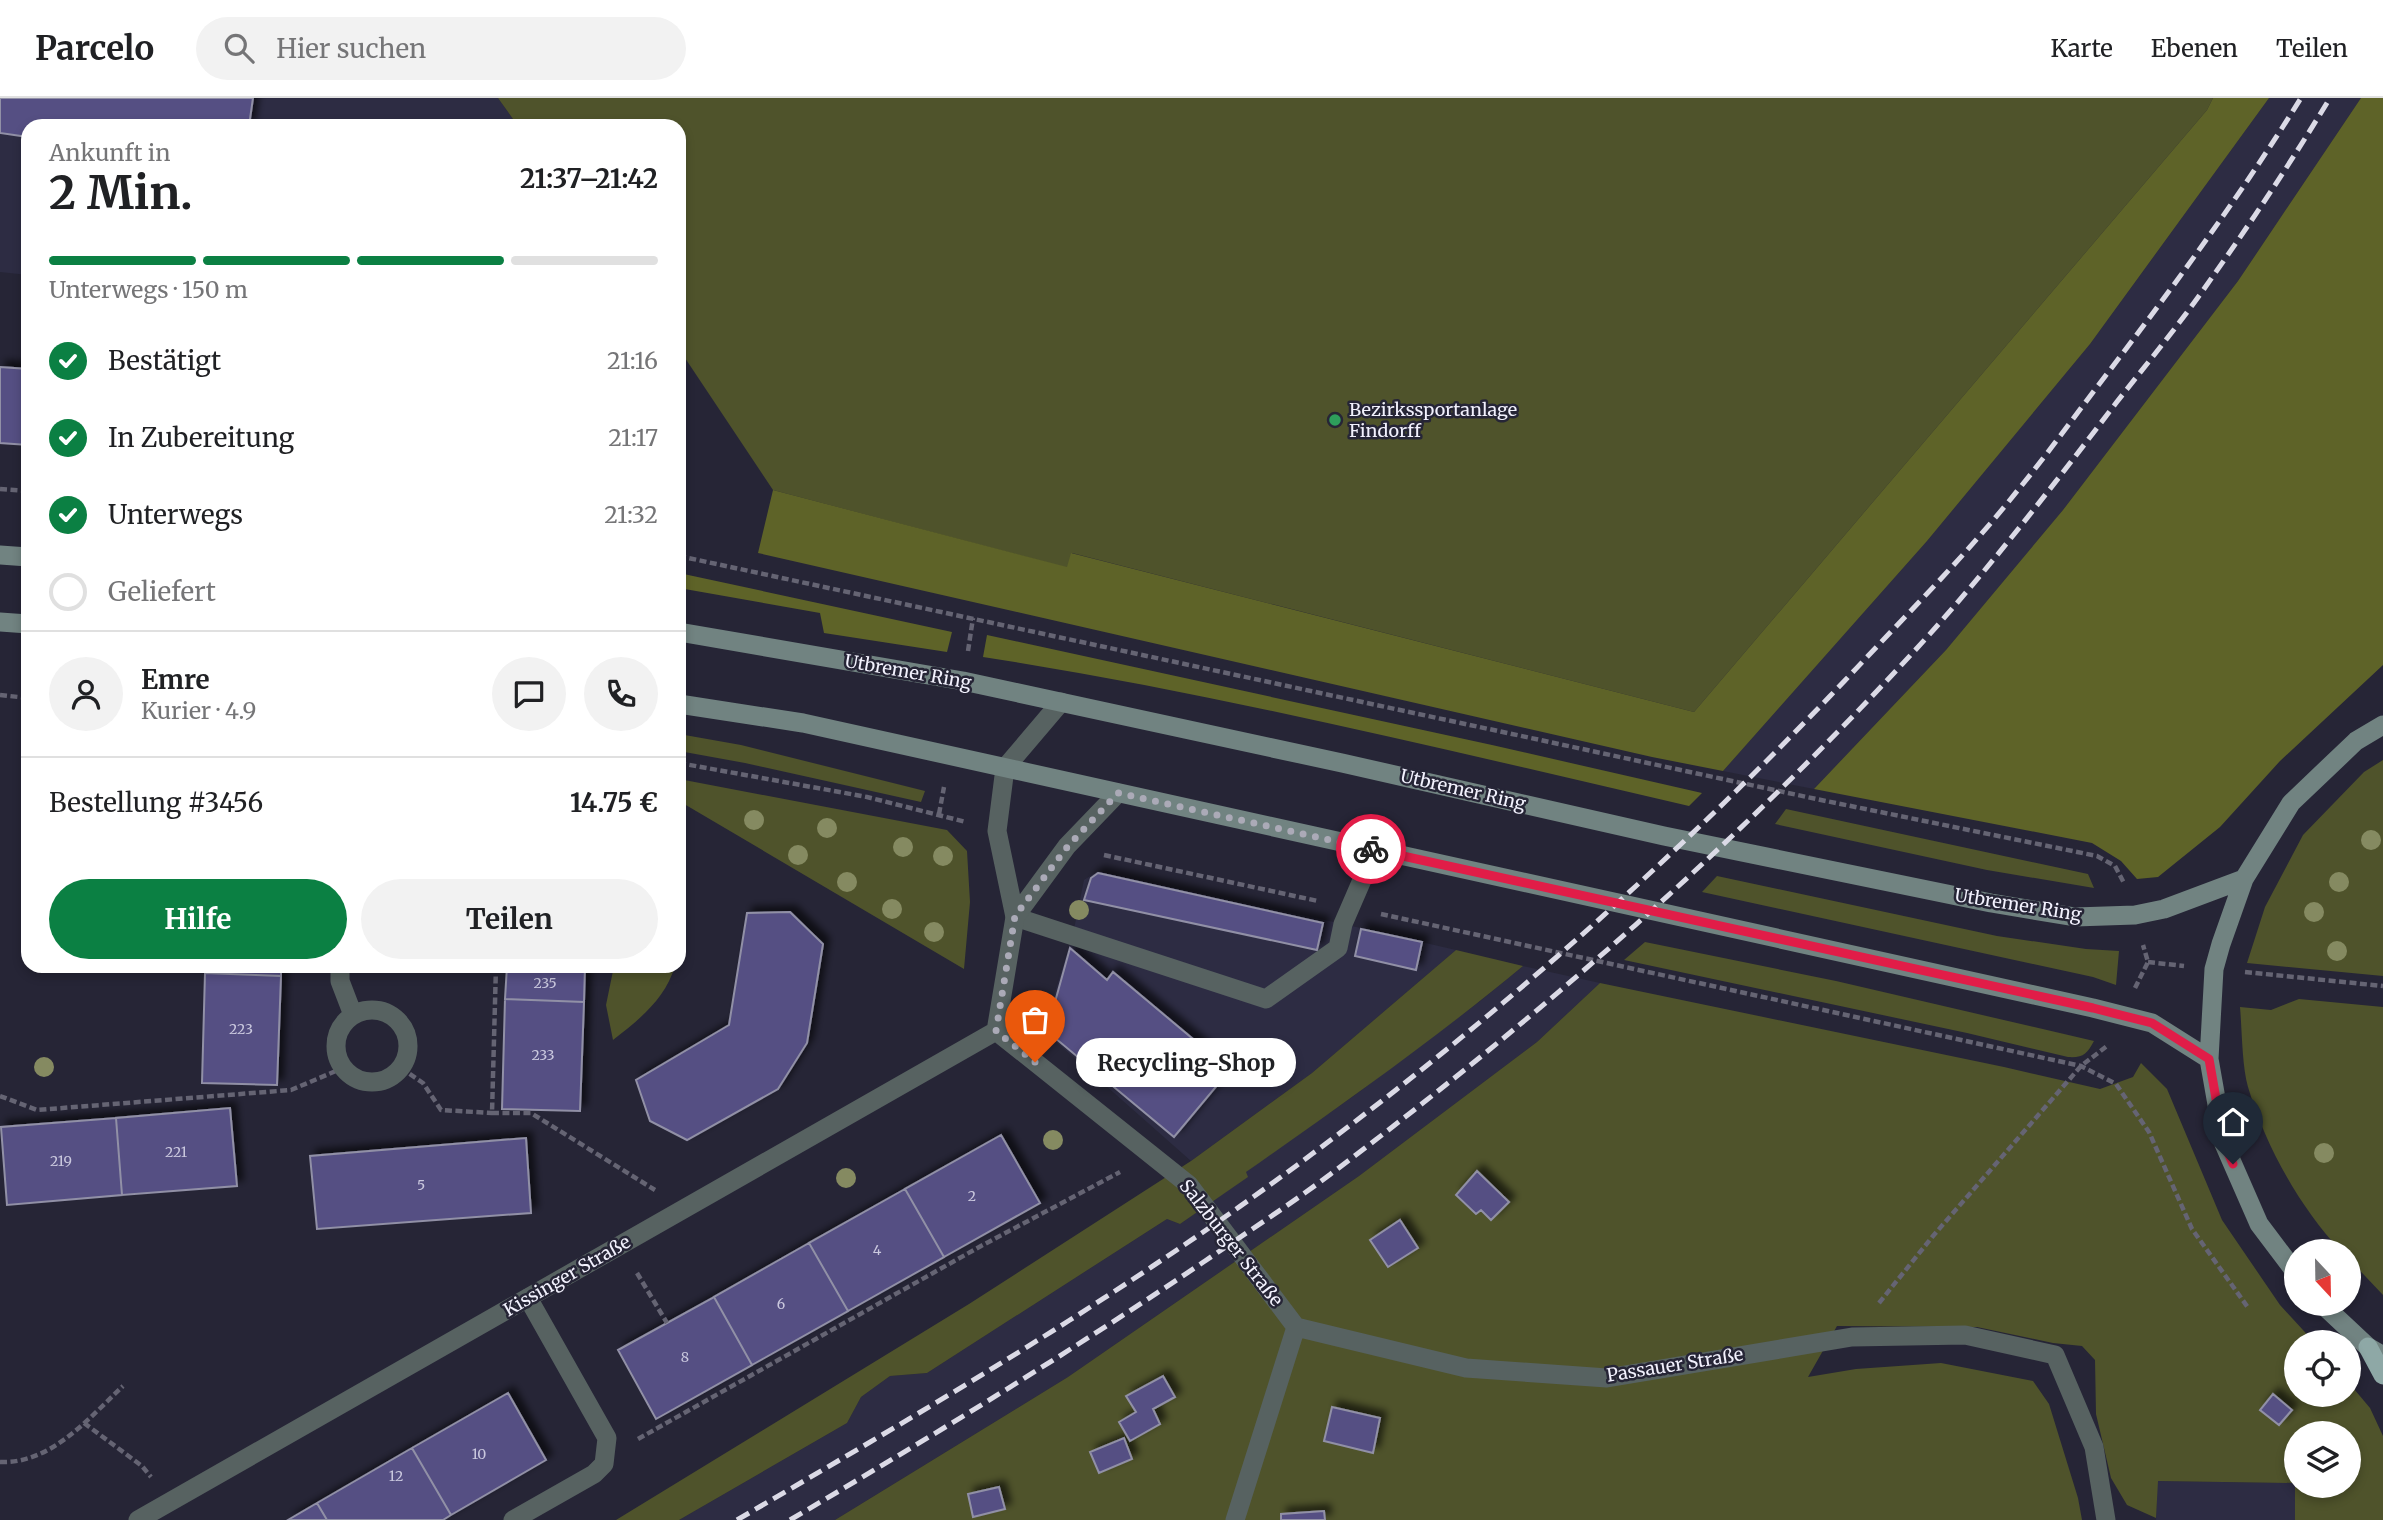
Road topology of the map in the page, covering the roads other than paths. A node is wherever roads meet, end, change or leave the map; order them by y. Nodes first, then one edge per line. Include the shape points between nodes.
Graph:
1 (0, 555) edge
2 (21, 557) edge
3 (0, 621) edge
4 (21, 623) edge
5 (686, 633) edge
6 (1061, 702) junction
7 (686, 705) edge
8 (2383, 725) edge
9 (1005, 768) junction
10 (1118, 793) junction
11 (1375, 850) junction
12 (2244, 879) junction
13 (1015, 916) junction
14 (340, 973) edge
15 (353, 1015) junction
16 (996, 1031) junction
17 (2209, 1059) junction
18 (2284, 1257) edge
19 (528, 1298) junction
20 (2336, 1316) edge
21 (1296, 1327) junction
22 (2375, 1351) edge
23 (2383, 1375) edge
24 (138, 1520) edge
25 (513, 1520) edge
26 (1235, 1520) edge
27 (2106, 1520) edge

1 - 2 main road
3 - 4 main road
5 - 6 main road, Utbremer Ring
6 - 9 street
6 - 12 main road, Utbremer Ring via 1664,836 2076,917 2164,909
7 - 9 main road via 803,723
8 - 12 main road via 2356,741 2291,803
9 - 10 main road
9 - 13 street via 997,831
10 - 11 main road
10 - 13 street via 1068,846
11 - 13 street via 1343,924 1338,947 1266,999
11 - 17 main road via 2122,1015 2152,1023
12 - 17 main road via 2214,969
13 - 16 street
14 - 15 street
15 - 15 street via 344,1023 335,1045 343,1068 351,1076 372,1082 393,1076 406,1057 405,1032 389,1014 365,1011
16 - 19 street, Kissinger Straße
16 - 21 street, Salzburger Straße via 1189,1185
17 - 18 main road via 2224,1144 2259,1224
19 - 24 street, Kissinger Straße
19 - 25 street via 607,1438 604,1464 594,1474
20 - 22 main road
21 - 26 street
21 - 27 street, Passauer Straße via 1466,1368 1607,1378 1852,1337 1965,1335 2055,1355 2094,1447
22 - 23 highway

